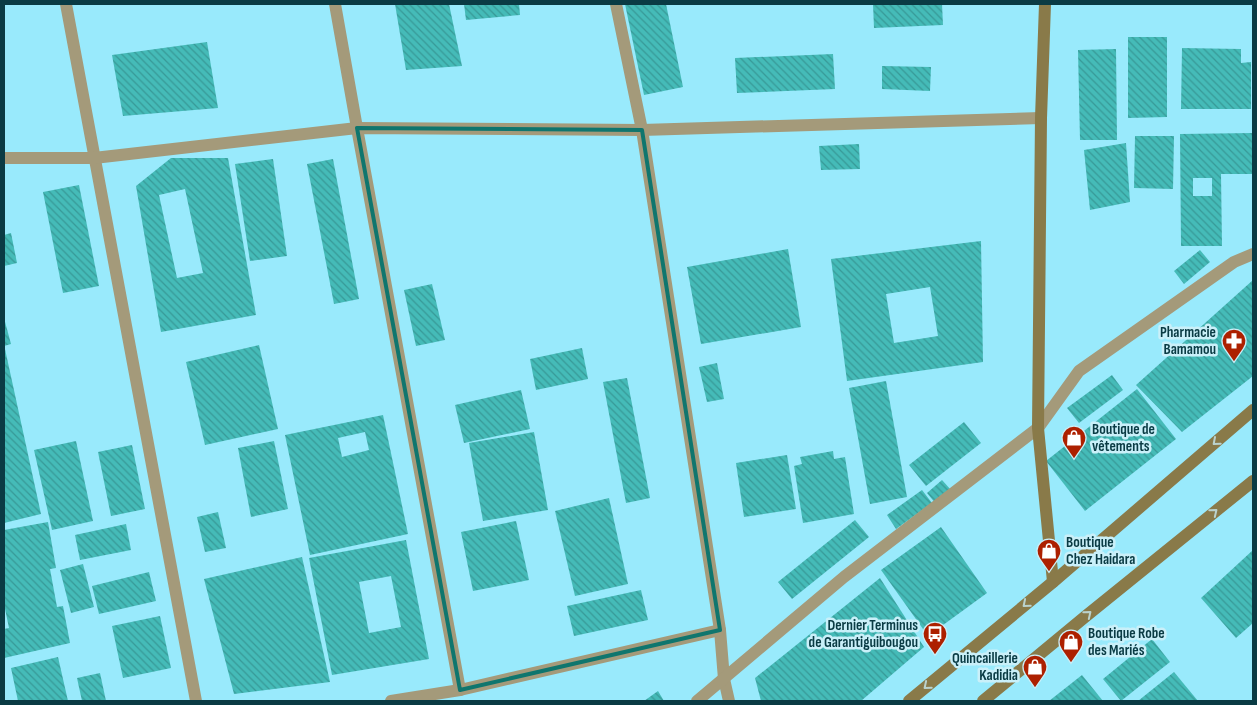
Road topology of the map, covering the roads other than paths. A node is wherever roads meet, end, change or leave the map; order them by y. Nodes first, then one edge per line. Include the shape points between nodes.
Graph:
1 (66, 4) edge
2 (335, 4) edge
3 (616, 4) edge
4 (1045, 4) edge
5 (1041, 118) junction
6 (357, 128) junction
7 (642, 130) junction
8 (4, 158) edge
9 (94, 158) junction
10 (1253, 254) edge
11 (1253, 410) edge
12 (1038, 428) junction
13 (1253, 481) edge
14 (1053, 582) junction
15 (720, 630) junction
16 (724, 679) junction
17 (460, 690) junction
18 (196, 701) edge
19 (392, 701) edge
20 (697, 701) edge
21 (729, 701) edge
22 (909, 701) edge
23 (983, 701) edge

1 - 9 street
2 - 6 street
3 - 7 street
4 - 5 main road
5 - 7 street
5 - 12 main road
6 - 7 street
6 - 9 street
6 - 17 street
7 - 15 street
8 - 9 street
9 - 18 street
10 - 12 street via 1234,262 1078,371
11 -> 14 main road
12 - 14 main road
12 - 16 street via 844,577
23 -> 13 main road
14 -> 22 main road
15 - 16 street
15 - 17 street
16 - 20 street
16 - 21 street
17 - 19 street

